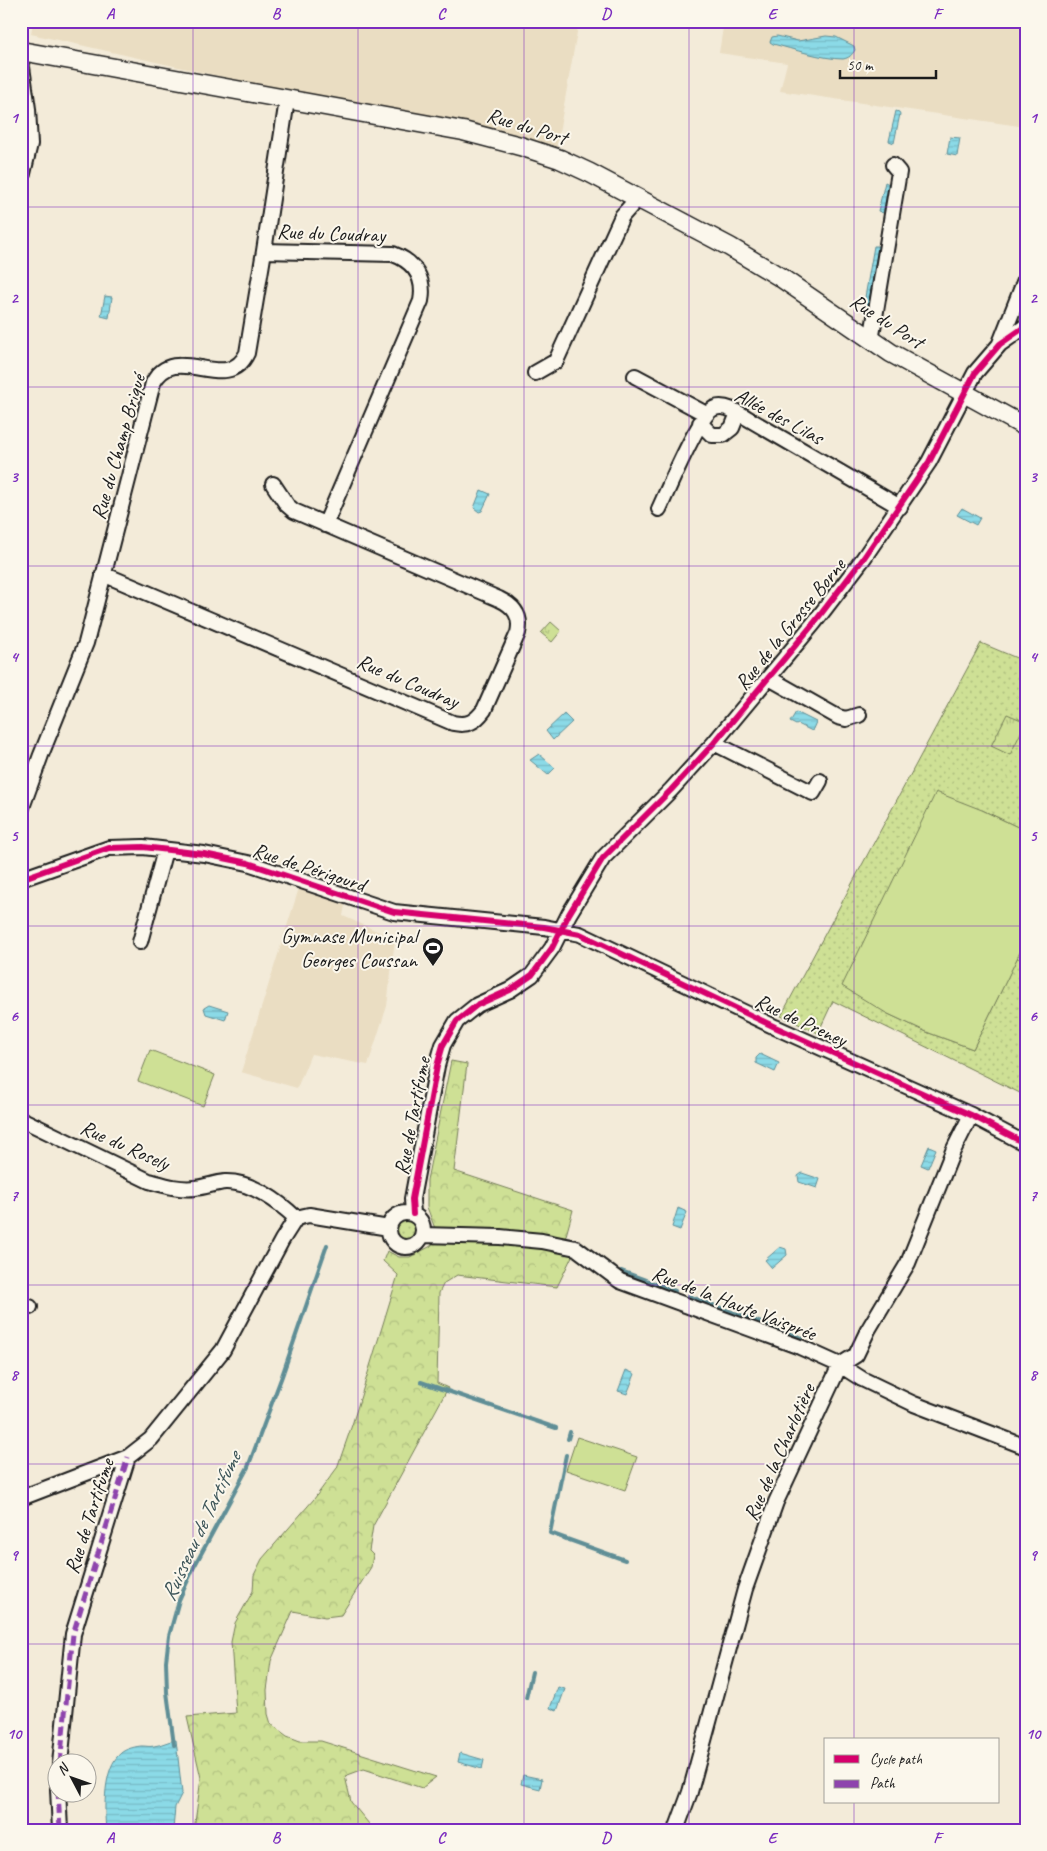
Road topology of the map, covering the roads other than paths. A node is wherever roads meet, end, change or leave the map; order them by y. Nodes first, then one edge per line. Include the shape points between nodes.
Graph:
1 (21, 51) edge
2 (21, 60) edge
3 (287, 100) junction
4 (893, 165) dead end
5 (21, 182) edge
6 (637, 199) junction
7 (264, 251) junction
8 (1026, 278) edge
9 (1026, 326) edge
10 (871, 340) junction
11 (1000, 344) junction
12 (535, 373) dead end
13 (635, 376) dead end
14 (963, 393) junction
15 (738, 413) junction
16 (703, 419) junction
17 (1026, 427) edge
18 (273, 484) dead end
19 (900, 506) junction
20 (659, 509) dead end
21 (325, 525) junction
22 (103, 574) junction
23 (769, 678) junction
24 (859, 715) dead end
25 (714, 743) junction
26 (820, 781) dead end
27 (21, 810) edge
28 (165, 850) junction
29 (21, 879) edge
30 (561, 930) junction
31 (140, 942) dead end
32 (971, 1115) junction
33 (21, 1120) edge
34 (1026, 1144) edge
35 (413, 1214) junction
36 (296, 1218) junction
37 (389, 1228) junction
38 (422, 1235) junction
39 (840, 1365) junction
40 (1026, 1447) edge
41 (128, 1458) junction
42 (21, 1498) edge
43 (61, 1754) edge
44 (59, 1804) edge
45 (60, 1830) edge
46 (676, 1830) edge

1 - 3 street, Rue du Port
2 - 5 street via 30,144
3 - 6 street, Rue du Port via 463,131 520,146 575,165
3 - 7 street, Rue du Champ Briqué
4 - 10 street via 899,172
6 - 10 street, Rue du Port via 780,277
6 - 12 street via 622,216 556,361
7 - 21 street, Rue du Coudray via 394,254 417,271 422,286 421,301
7 - 22 street, Rue du Champ Briqué via 249,344 241,362 223,370 174,366 161,370 153,383
8 - 11 street
9 - 11 street, Rue de la Grosse Borne
10 - 14 street, Rue du Port
11 - 14 street, Rue de la Grosse Borne via 985,359
13 - 16 street
14 - 17 street, Rue du Port
14 - 19 street, Rue de la Grosse Borne via 929,462
15 - 16 street, Allée des Lilas via 719,407 710,410
15 - 16 street via 732,428 723,435 712,435
15 - 19 street, Allée des Lilas
16 - 20 street
18 - 21 street, Rue du Coudray via 294,511
19 - 23 street, Rue de la Grosse Borne via 863,559
21 - 22 street, Rue du Coudray via 513,607 519,619 518,633 484,710 474,721 465,725 453,723
22 - 27 street, Rue du Champ Briqué via 86,643
23 - 24 street via 838,717 846,719
23 - 25 street, Rue de la Grosse Borne
25 - 26 street via 813,793
25 - 30 street, Rue de la Grosse Borne via 603,858
28 - 29 street, Rue de Périgourd via 143,846 109,848
28 - 30 street, Rue de Périgourd via 204,854 248,864 394,912
28 - 31 street
30 - 32 street, Rue de Preney via 580,934
30 - 35 street, Rue de Tartifume via 532,975 510,990 477,1005 461,1017 449,1033 437,1066 412,1198
32 - 34 street, Rue de Preney
32 - 39 street, Rue de la Charlotière via 953,1151 908,1264 856,1355
33 - 36 street, Rue du Rosely via 149,1181 183,1188 227,1182 241,1184 272,1198
35 - 37 street via 398,1215 390,1222
35 - 38 street via 420,1221
36 - 37 street via 309,1215
36 - 41 street, Rue de Tartifume via 223,1350 151,1438
37 - 38 street via 395,1243 405,1247 416,1244
38 - 39 street, Rue de la Haute Vaisprée via 525,1239 576,1248 620,1281 800,1347
39 - 40 street, Rue de la Haute Vaisprée via 914,1404
39 - 46 street, Rue de la Charlotière via 776,1502 745,1589 690,1792
41 - 42 street
41 - 43 street, Rue de Tartifume via 73,1634
44 - 45 street

